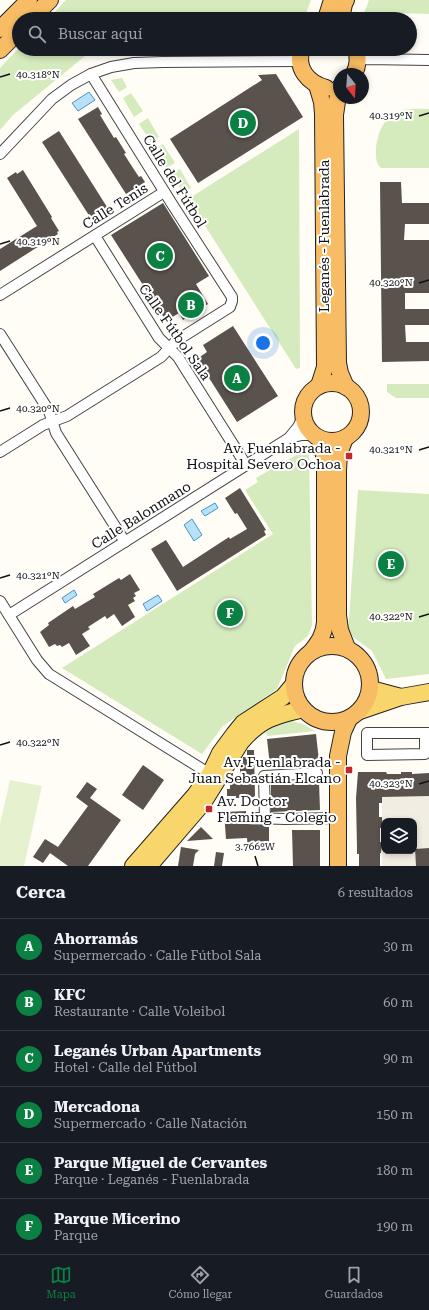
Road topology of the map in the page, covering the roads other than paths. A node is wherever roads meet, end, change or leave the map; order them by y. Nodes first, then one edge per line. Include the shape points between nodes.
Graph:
1 (16, 0) edge
2 (29, 0) edge
3 (50, 0) edge
4 (332, 0) edge
5 (346, 0) edge
6 (17, 12) edge
7 (38, 12) edge
8 (328, 12) edge
9 (342, 12) edge
10 (0, 16) edge
11 (12, 17) edge
12 (0, 29) edge
13 (12, 38) edge
14 (0, 50) edge
15 (292, 56) edge
16 (301, 56) edge
17 (429, 60) edge
18 (356, 61) edge
19 (91, 74) junction
20 (317, 85) junction
21 (333, 87) edge
22 (337, 104) edge
23 (0, 154) edge
24 (164, 192) junction
25 (95, 236) junction
26 (0, 295) edge
27 (0, 334) edge
28 (170, 348) junction
29 (319, 386) junction
30 (346, 387) junction
31 (304, 415) junction
32 (53, 422) junction
33 (317, 437) junction
34 (289, 438) junction
35 (345, 438) junction
36 (0, 452) edge
37 (246, 465) junction
38 (125, 542) junction
39 (0, 601) edge
40 (9, 615) junction
41 (347, 648) junction
42 (311, 652) junction
43 (294, 685) junction
44 (371, 689) junction
45 (429, 692) edge
46 (401, 697) junction
47 (303, 709) junction
48 (355, 715) junction
49 (325, 722) junction
50 (427, 733) edge
51 (338, 756) junction
52 (317, 773) dead end
53 (210, 774) junction
54 (254, 818) dead end
55 (338, 818) junction
56 (264, 819) junction
57 (133, 866) edge
58 (149, 866) edge
59 (338, 866) edge

1 - 10 highway
2 - 6 highway
3 - 7 highway
4 - 8 highway
5 - 9 highway
11 - 12 highway
13 - 14 highway
15 - 19 street via 258,60 134,63 111,66
16 - 20 highway via 304,73
17 - 18 street
19 - 23 street via 52,99
19 - 24 street, Calle del Fútbol
20 - 21 highway
20 - 29 highway, Leganés - Fuenlabrada via 322,102 323,122 325,367
22 - 30 highway, Leganés - Fuenlabrada via 338,363
24 - 25 street, Calle Tenis
24 - 28 street, Calle del Fútbol via 232,297 230,307
25 - 26 street, Calle Tenis
25 - 28 street, Calle Fútbol Sala via 159,338
27 - 32 street via 49,411
28 - 32 street via 161,357 68,416
28 - 37 street, Calle Fútbol Sala
29 - 30 highway via 333,384
29 - 31 highway, Leganés - Fuenlabrada via 306,400
30 - 35 highway, Leganés - Fuenlabrada via 357,397 361,410 356,430
31 - 33 highway via 308,428
31 - 34 street, Calle Balonmano
32 - 36 street via 43,425
32 - 38 street via 56,433
33 - 34 street, Calle Balonmano via 306,435
33 - 35 highway via 328,441
33 - 42 highway via 325,460 326,615 321,640
34 - 37 street, Calle Balonmano
35 - 41 highway, Leganés - Fuenlabrada via 339,454 338,470 338,615 340,630
37 - 38 street, Calle Balonmano
38 - 40 street, Calle Balonmano
39 - 40 street
40 - 53 street via 40,663 54,678
41 - 42 highway via 335,645
41 - 44 highway via 358,655 366,665 371,676
42 - 43 highway via 301,661 295,673
43 - 47 highway via 296,698
43 - 53 main road via 283,697 243,723 224,747
44 - 46 main road
44 - 48 highway via 367,701
45 - 46 main road
46 - 48 main road
47 - 49 highway via 312,717
47 - 58 main road via 280,714 265,721 248,734 203,803
48 - 49 highway via 337,722
48 - 51 highway via 344,732
49 - 51 highway
50 - 50 street via 367,733 367,755 425,754
51 - 55 highway
52 - 56 street via 264,776
53 - 57 main road
54 - 56 street
55 - 56 street
55 - 59 highway

